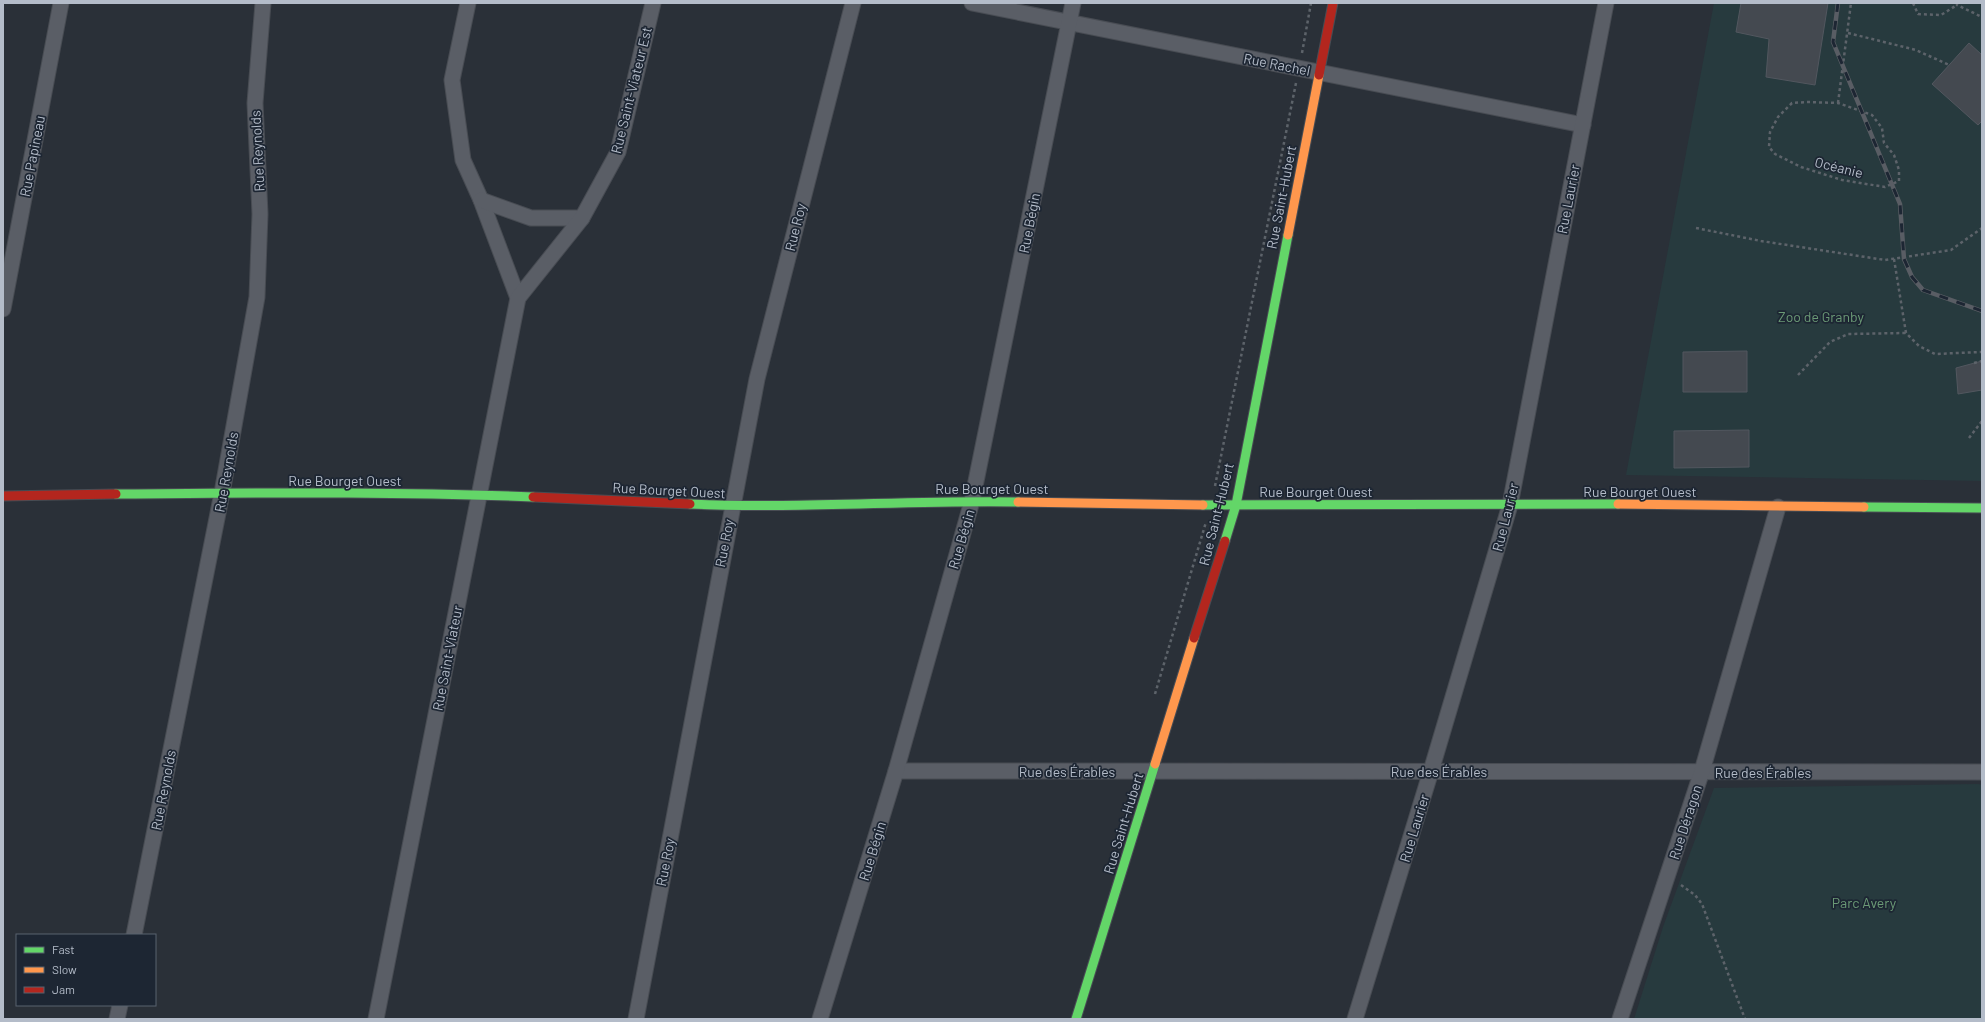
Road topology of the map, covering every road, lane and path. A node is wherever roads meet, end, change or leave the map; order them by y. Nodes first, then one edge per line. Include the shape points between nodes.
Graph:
1 (61, 3) edge
2 (263, 3) edge
3 (468, 3) edge
4 (653, 3) edge
5 (853, 3) edge
6 (972, 3) edge
7 (1073, 3) edge
8 (1333, 3) edge
9 (1606, 3) edge
10 (1851, 3) edge
11 (1913, 3) edge
12 (1957, 4) edge
13 (1982, 17) edge
14 (1069, 22) junction
15 (1848, 33) junction
16 (1949, 65) dead end
17 (1319, 72) junction
18 (1838, 103) junction
19 (1583, 125) junction
20 (481, 200) junction
21 (582, 218) junction
22 (1696, 228) dead end
23 (1982, 228) edge
24 (1894, 259) junction
25 (518, 298) junction
26 (3, 309) edge
27 (1906, 333) junction
28 (1982, 352) edge
29 (1982, 361) edge
30 (1974, 362) dead end
31 (1798, 375) dead end
32 (1982, 421) edge
33 (1969, 438) dead end
34 (222, 493) junction
35 (479, 495) junction
36 (3, 496) edge
37 (972, 501) junction
38 (1236, 505) junction
39 (1510, 505) junction
40 (731, 506) junction
41 (1778, 507) junction
42 (1982, 508) edge
43 (896, 770) junction
44 (1154, 771) junction
45 (1431, 771) junction
46 (1702, 771) junction
47 (1982, 772) edge
48 (1667, 878) junction
49 (134, 934) edge
50 (120, 1006) edge
51 (117, 1019) edge
52 (376, 1019) edge
53 (636, 1019) edge
54 (820, 1019) edge
55 (1076, 1019) edge
56 (1355, 1019) edge
57 (1620, 1019) edge
58 (1745, 1019) edge

1 - 26 street, Rue Papineau
2 - 34 street, Rue Reynolds via 255,103 260,214 257,297
3 - 20 street via 452,80 464,160
4 - 21 street, Rue Saint-Viateur Est via 618,152
5 - 40 street, Rue Roy via 757,379
6 - 14 street, Rue Rachel
7 - 14 street, Rue Bégin
8 - 17 street, Rue Saint-Hubert
9 - 19 street, Rue Laurier
10 - 15 path
11 - 12 path via 1918,14 1941,15
12 - 13 path
14 - 17 street, Rue Rachel
14 - 37 street, Rue Bégin
15 - 16 path via 1916,50
15 - 18 path
17 - 19 street, Rue Rachel
17 - 38 street, Rue Saint-Hubert
18 - 18 path, Océanie via 1792,103 1778,117 1770,132 1769,147 1775,154 1801,167 1842,180 1885,187 1899,181 1899,170 1894,155 1884,143 1882,128 1872,115
19 - 39 street, Rue Laurier
20 - 21 street via 531,218
20 - 25 street
21 - 25 street, Rue Saint-Viateur Est
22 - 24 path via 1807,248 1885,260
23 - 24 path via 1951,250
24 - 27 path
25 - 35 street, Rue Saint-Viateur
27 - 28 path via 1919,346 1935,354
27 - 31 path via 1848,334 1830,342
29 - 30 path
32 - 33 path
34 - 35 street, Rue Bourget Ouest
34 - 36 street, Rue Bourget Ouest
34 - 49 street, Rue Reynolds
35 - 40 street, Rue Bourget Ouest
35 - 52 street, Rue Saint-Viateur
37 - 38 street, Rue Bourget Ouest
37 - 40 street, Rue Bourget Ouest
37 - 43 street, Rue Bégin
38 - 39 street, Rue Bourget Ouest
38 - 44 street, Rue Saint-Hubert
39 - 41 street, Rue Bourget Ouest via 1645,504
39 - 45 street, Rue Laurier
40 - 53 street, Rue Roy
41 - 42 street, Rue Bourget Ouest
41 - 46 street, Rue Déragon
43 - 44 street, Rue des Érables
43 - 54 street, Rue Bégin
44 - 45 street, Rue des Érables
44 - 55 street, Rue Saint-Hubert
45 - 46 street, Rue des Érables
45 - 56 street, Rue Laurier
46 - 47 street, Rue des Érables
46 - 48 street, Rue Déragon
48 - 57 street, Rue Déragon
48 - 58 path via 1686,887 1702,904
50 - 51 street

